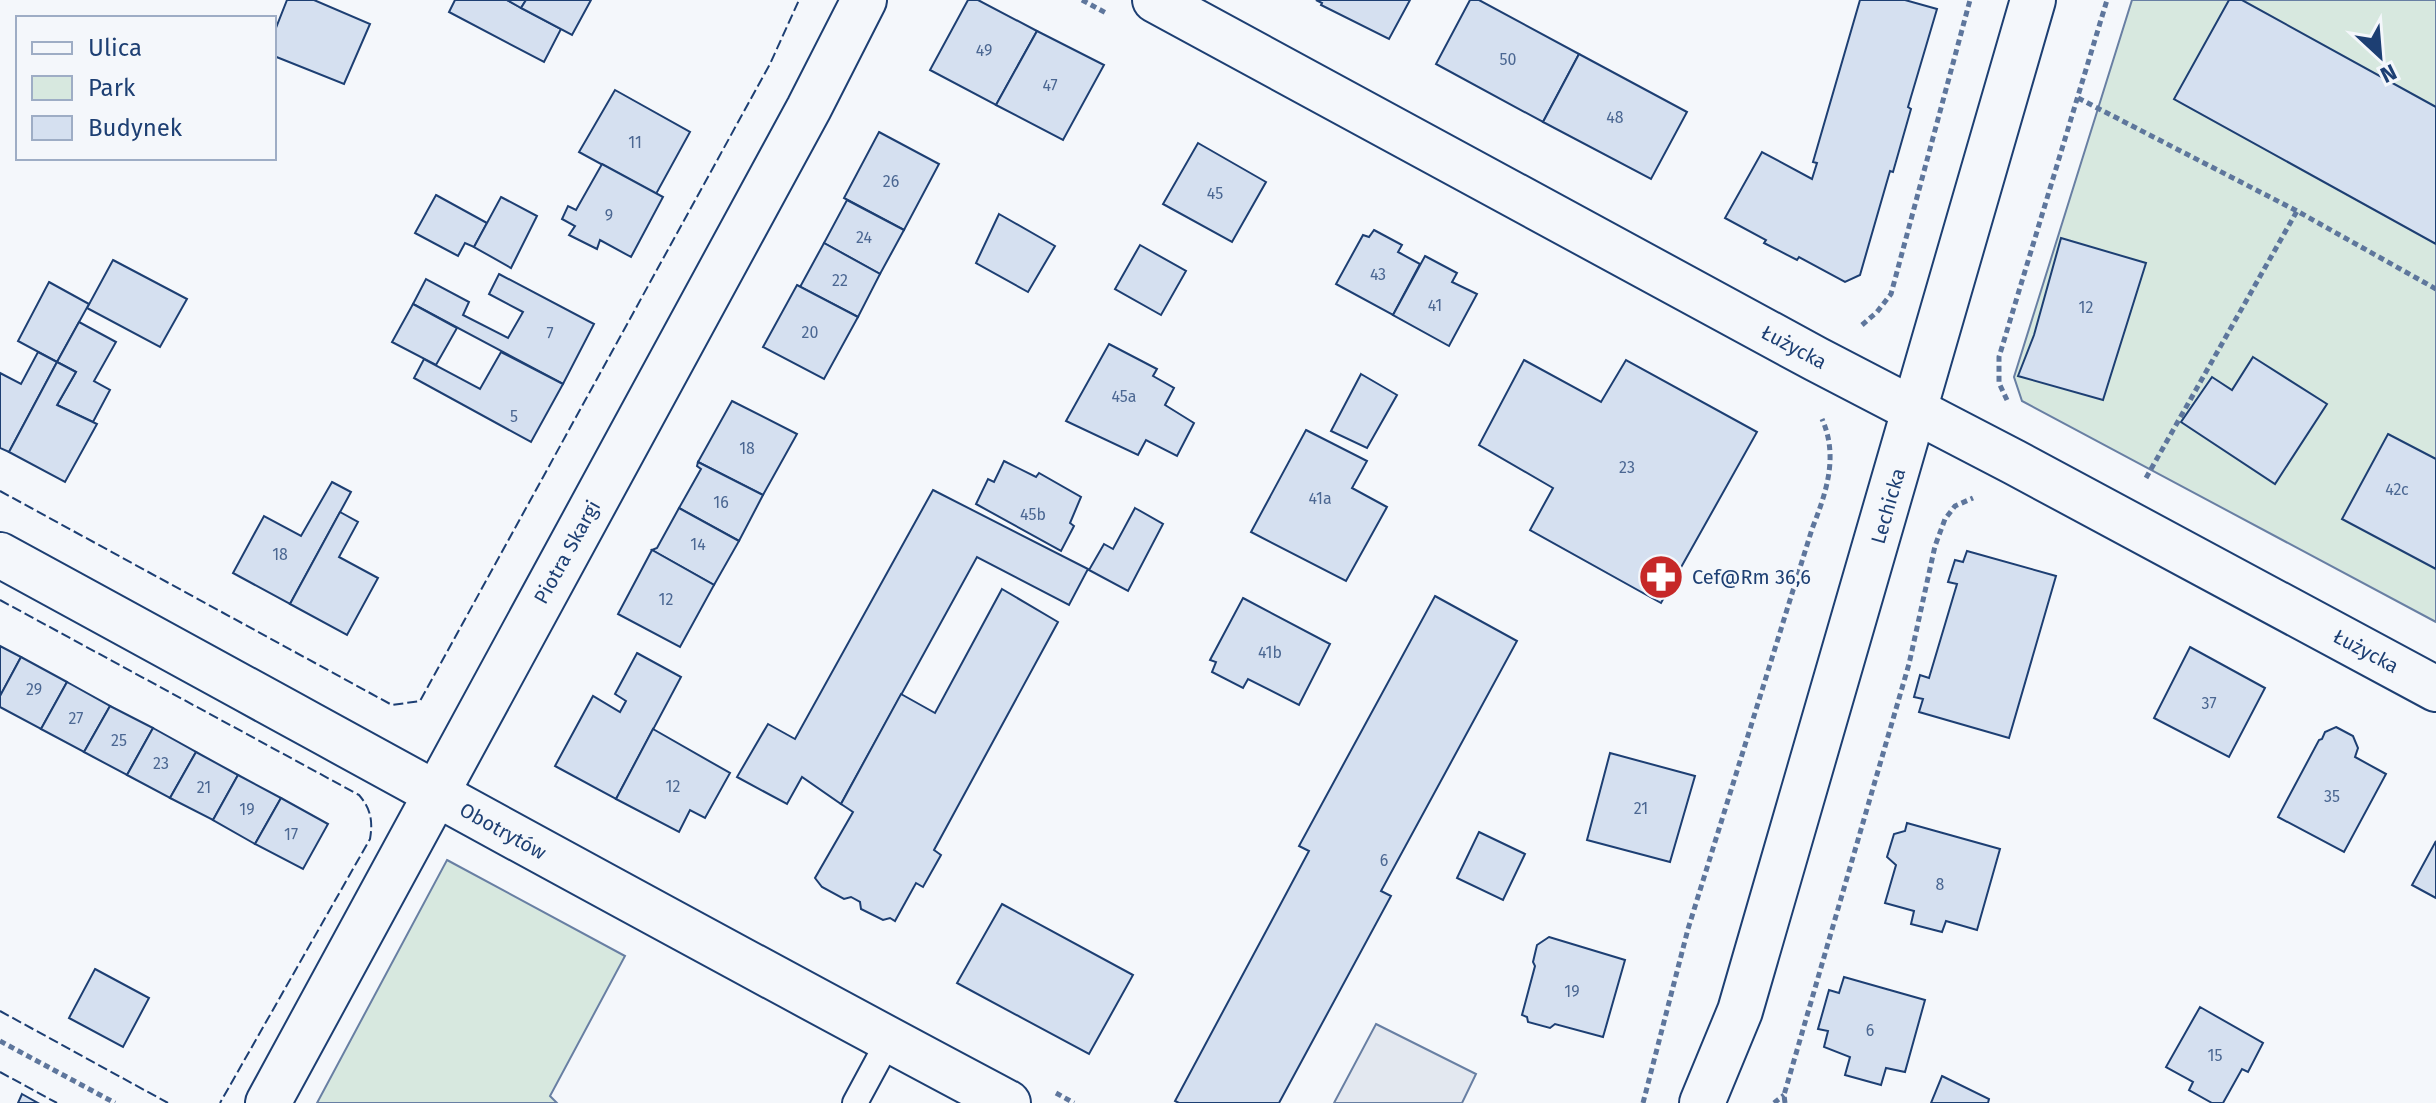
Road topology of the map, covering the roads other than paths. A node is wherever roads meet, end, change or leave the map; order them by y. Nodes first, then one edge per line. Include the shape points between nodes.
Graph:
1 (864, 0) edge
2 (1155, 0) edge
3 (2033, 0) edge
4 (1915, 410) junction
5 (0, 555) edge
6 (2436, 689) edge
7 (436, 793) junction
8 (1740, 1011) junction
9 (889, 1040) junction
10 (1028, 1096) edge
11 (268, 1103) edge
12 (855, 1103) edge
13 (1702, 1103) edge
14 (1724, 1103) edge

1 - 7 street, Piotra Skargi
2 - 4 street, Łużycka
3 - 4 street, Lechicka
4 - 6 street, Łużycka
4 - 8 street, Lechicka
5 - 7 street, Obotrytów
7 - 9 street, Obotrytów
7 - 11 street, Piotra Skargi
8 - 13 street, Lechicka
8 - 14 street, Lechicka
9 - 10 street, Obotrytów
9 - 12 lane

